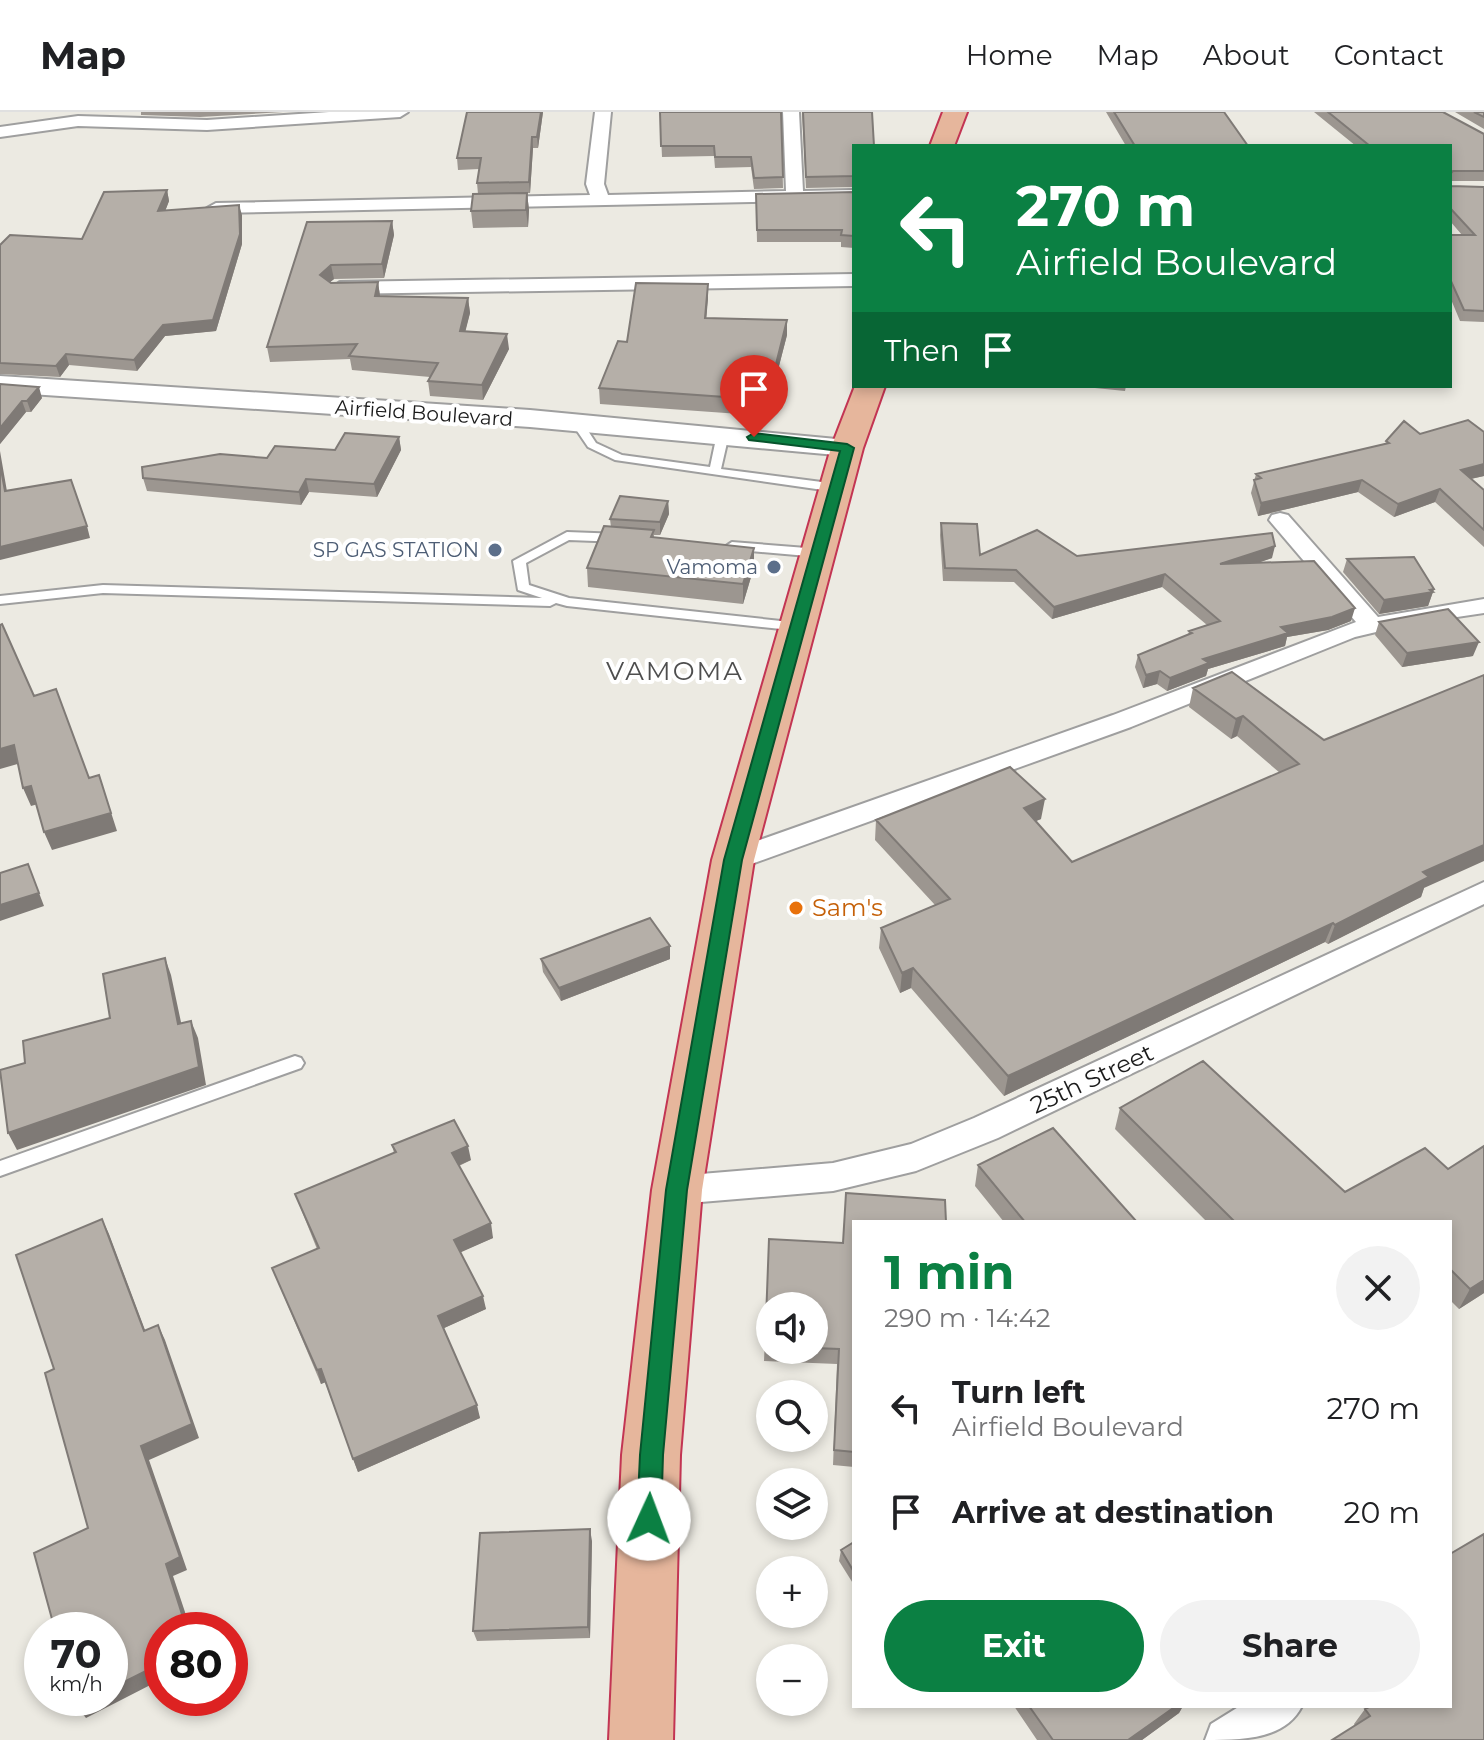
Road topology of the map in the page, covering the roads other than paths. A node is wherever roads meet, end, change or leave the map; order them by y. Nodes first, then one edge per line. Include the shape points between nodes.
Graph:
1 (400, 112) edge
2 (603, 112) edge
3 (791, 112) edge
4 (955, 112) edge
5 (0, 132) edge
6 (943, 144) edge
7 (852, 195) edge
8 (795, 196) junction
9 (601, 200) junction
10 (216, 208) edge
11 (852, 280) edge
12 (334, 288) edge
13 (0, 384) edge
14 (869, 388) edge
15 (577, 422) junction
16 (723, 434) junction
17 (842, 468) junction
18 (715, 471) junction
19 (1280, 520) edge
20 (640, 539) edge
21 (715, 545) edge
22 (819, 553) junction
23 (0, 600) edge
24 (567, 602) junction
25 (1484, 606) edge
26 (1372, 626) junction
27 (800, 627) junction
28 (733, 860) junction
29 (1484, 892) edge
30 (295, 1063) dead end
31 (0, 1169) edge
32 (677, 1190) junction
33 (1277, 1708) edge
34 (641, 1740) edge
35 (1227, 1740) edge

1 - 5 street via 207,125 78,121
2 - 9 street via 595,184
3 - 8 street
4 - 6 highway
7 - 8 street
8 - 9 street
9 - 10 street
11 - 12 street
13 - 15 street, Airfield Boulevard
14 - 17 highway
15 - 16 street, Airfield Boulevard
15 - 18 lane via 592,445 619,458
16 - 17 street, Airfield Boulevard
16 - 18 lane
17 - 18 lane
17 - 22 highway
19 - 26 street
20 - 24 lane via 567,536 519,561 523,587
21 - 22 lane
22 - 27 highway
23 - 24 lane via 103,589
24 - 27 lane
25 - 26 street
26 - 28 street
27 - 28 highway
28 - 32 highway
29 - 32 street, 25th Street via 916,1157 833,1177
30 - 31 lane
32 - 34 highway via 651,1455
33 - 35 street

